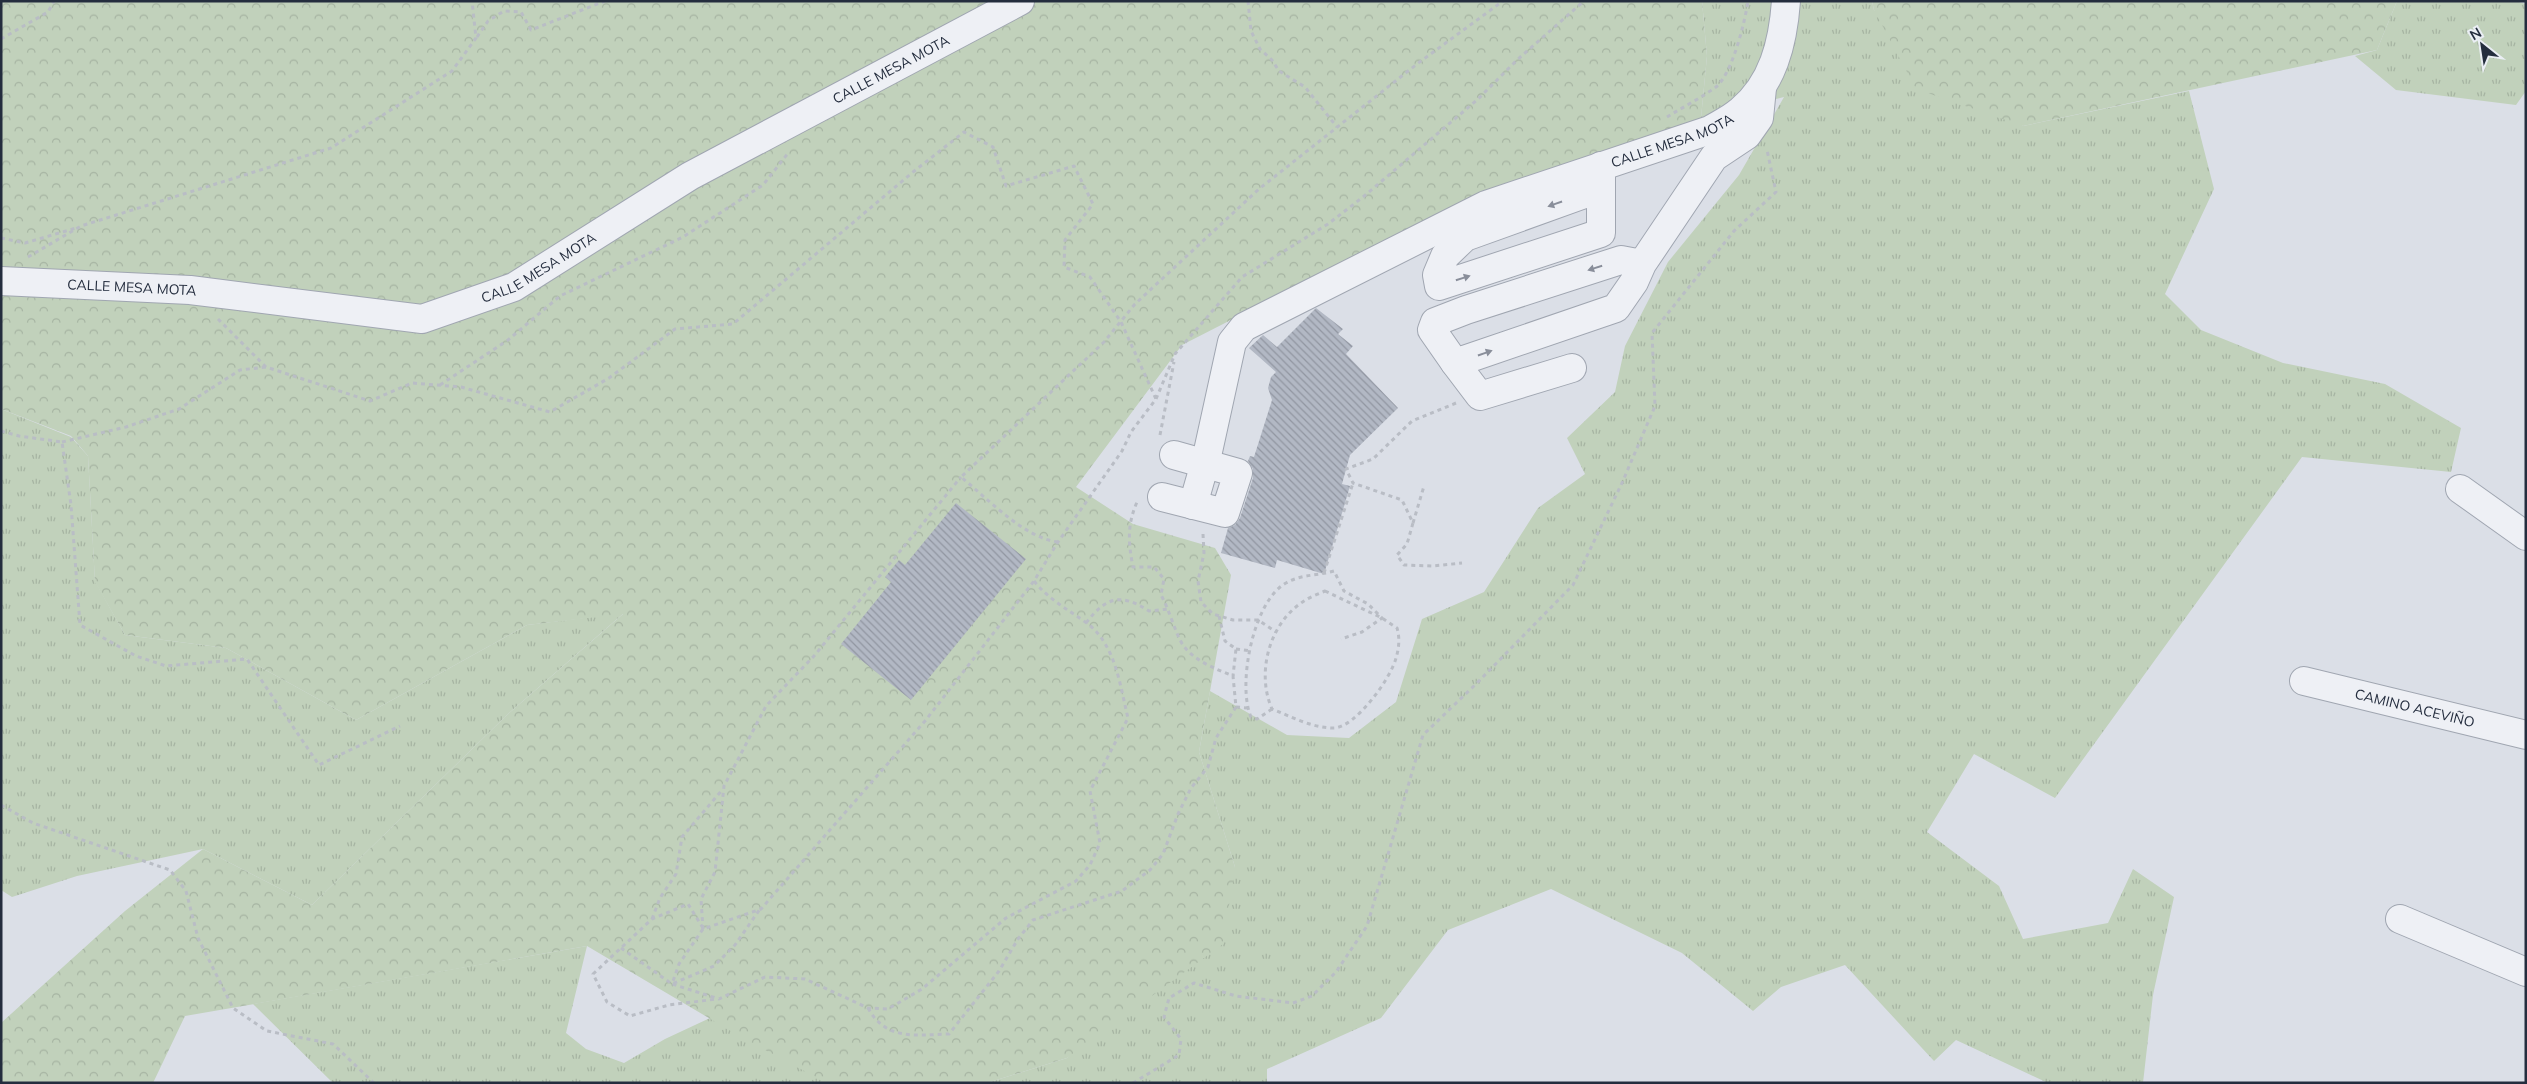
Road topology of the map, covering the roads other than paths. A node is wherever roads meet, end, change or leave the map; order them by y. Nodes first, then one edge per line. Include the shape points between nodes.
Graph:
1 (1020, 1) edge
2 (1786, 1) edge
3 (1762, 88) junction
4 (1601, 177) junction
5 (1642, 264) junction
6 (1, 281) edge
7 (1455, 363) junction
8 (1572, 368) dead end
9 (1166, 448) road end
10 (1205, 463) junction
11 (2460, 489) dead end
12 (1151, 495) road end
13 (2526, 536) edge
14 (2304, 681) dead end
15 (2526, 736) edge
16 (2400, 919) dead end
17 (2526, 972) edge

1 - 6 street, CALLE MESA MOTA via 690,176 514,287 422,319 190,290
2 - 3 street, CALLE MESA MOTA via 1777,56
3 - 4 street, CALLE MESA MOTA via 1740,112 1710,130
3 - 5 street via 1759,118 1747,135 1714,156
4 -> 4 street via 1465,237 1445,256 1437,275 1439,286 1600,233
4 - 10 street, CALLE MESA MOTA via 1486,205 1244,328 1232,342
7 -> 5 street via 1616,308
5 -> 7 street via 1621,260 1435,322 1432,330
7 - 8 street via 1480,396
9 - 10 street
10 - 12 street via 1238,473 1224,513
11 - 13 street
14 - 15 street, CAMINO ACEVIÑO
16 - 17 street

